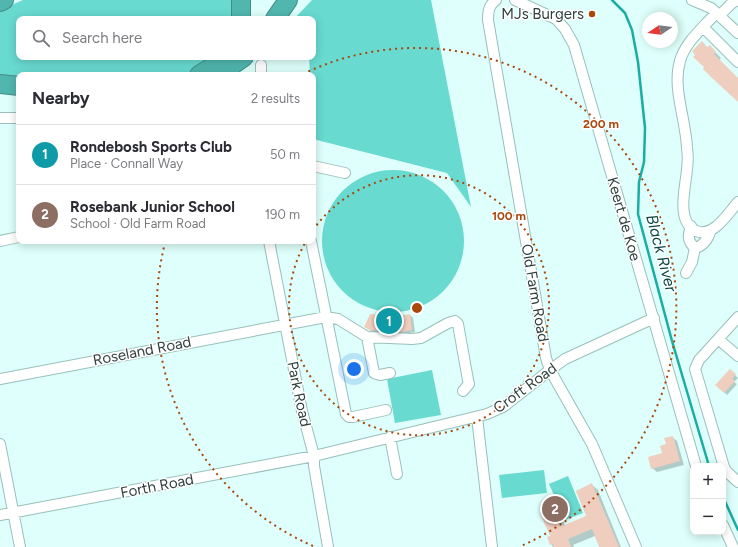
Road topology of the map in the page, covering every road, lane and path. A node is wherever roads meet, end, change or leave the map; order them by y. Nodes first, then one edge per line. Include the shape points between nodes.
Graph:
1 (4, 0) edge
2 (241, 0) edge
3 (288, 0) edge
4 (496, 0) edge
5 (515, 0) edge
6 (692, 0) edge
7 (738, 0) edge
8 (0, 2) edge
9 (718, 14) junction
10 (241, 16) edge
11 (277, 16) edge
12 (704, 28) junction
13 (738, 33) edge
14 (220, 60) edge
15 (240, 60) edge
16 (738, 62) edge
17 (204, 72) edge
18 (222, 72) edge
19 (0, 84) edge
20 (16, 86) edge
21 (0, 97) edge
22 (16, 97) edge
23 (0, 118) edge
24 (16, 118) edge
25 (316, 167) edge
26 (345, 173) dead end
27 (738, 202) edge
28 (691, 226) junction
29 (711, 230) junction
30 (16, 238) edge
31 (0, 241) edge
32 (270, 244) edge
33 (311, 244) edge
34 (695, 248) junction
35 (686, 273) dead end
36 (326, 317) junction
37 (738, 317) edge
38 (654, 318) junction
39 (285, 324) junction
40 (367, 337) junction
41 (718, 339) junction
42 (738, 356) edge
43 (550, 370) junction
44 (390, 373) dead end
45 (0, 379) edge
46 (463, 391) dead end
47 (386, 410) dead end
48 (477, 417) junction
49 (390, 437) junction
50 (0, 444) edge
51 (314, 456) junction
52 (695, 463) edge
53 (397, 474) dead end
54 (738, 482) edge
55 (13, 513) junction
56 (0, 516) edge
57 (726, 532) edge
58 (20, 547) edge
59 (328, 547) edge
60 (492, 547) edge
61 (636, 547) edge
62 (733, 547) edge

1 - 8 highway
2 - 10 highway
3 - 11 highway
4 - 43 street, Old Farm Road via 490,6 488,20
5 - 38 street, Keert de Koe via 556,19 566,29 574,44
6 - 9 street via 706,5
7 - 9 street
9 - 12 street
9 - 13 street
12 - 16 street
12 - 28 street via 682,54 678,74 679,99 687,147 683,204 685,217
14 - 17 highway
15 - 18 highway
19 - 20 highway
21 - 22 highway
23 - 24 street
25 - 26 street
27 - 29 street
28 - 29 street via 698,232
28 - 34 street via 688,238
29 - 34 street via 704,244
30 - 31 street
32 - 39 street, Park Road
33 - 36 street
34 - 35 street
36 - 39 street, Roseland Road
36 - 40 street via 338,319
36 - 47 street via 346,414 353,417
37 - 41 street
38 - 43 street, Croft Road via 565,359
38 - 52 street, Keert de Koe
39 - 45 street, Roseland Road
39 - 51 street, Park Road via 302,411
40 - 44 street via 374,373
40 - 46 street via 417,338 455,321 458,324 469,384
41 - 42 street
41 - 54 street via 699,360 695,369 724,467
43 - 48 street, Croft Road via 503,407
43 - 61 street, Old Farm Road via 592,444
48 - 49 street, Croft Road
48 - 60 street
49 - 51 street, Croft Road
49 - 53 street
50 - 55 street
51 - 55 street, Forth Road
51 - 59 street, Park Road
55 - 56 street, Forth Road
55 - 58 street
57 - 62 street

